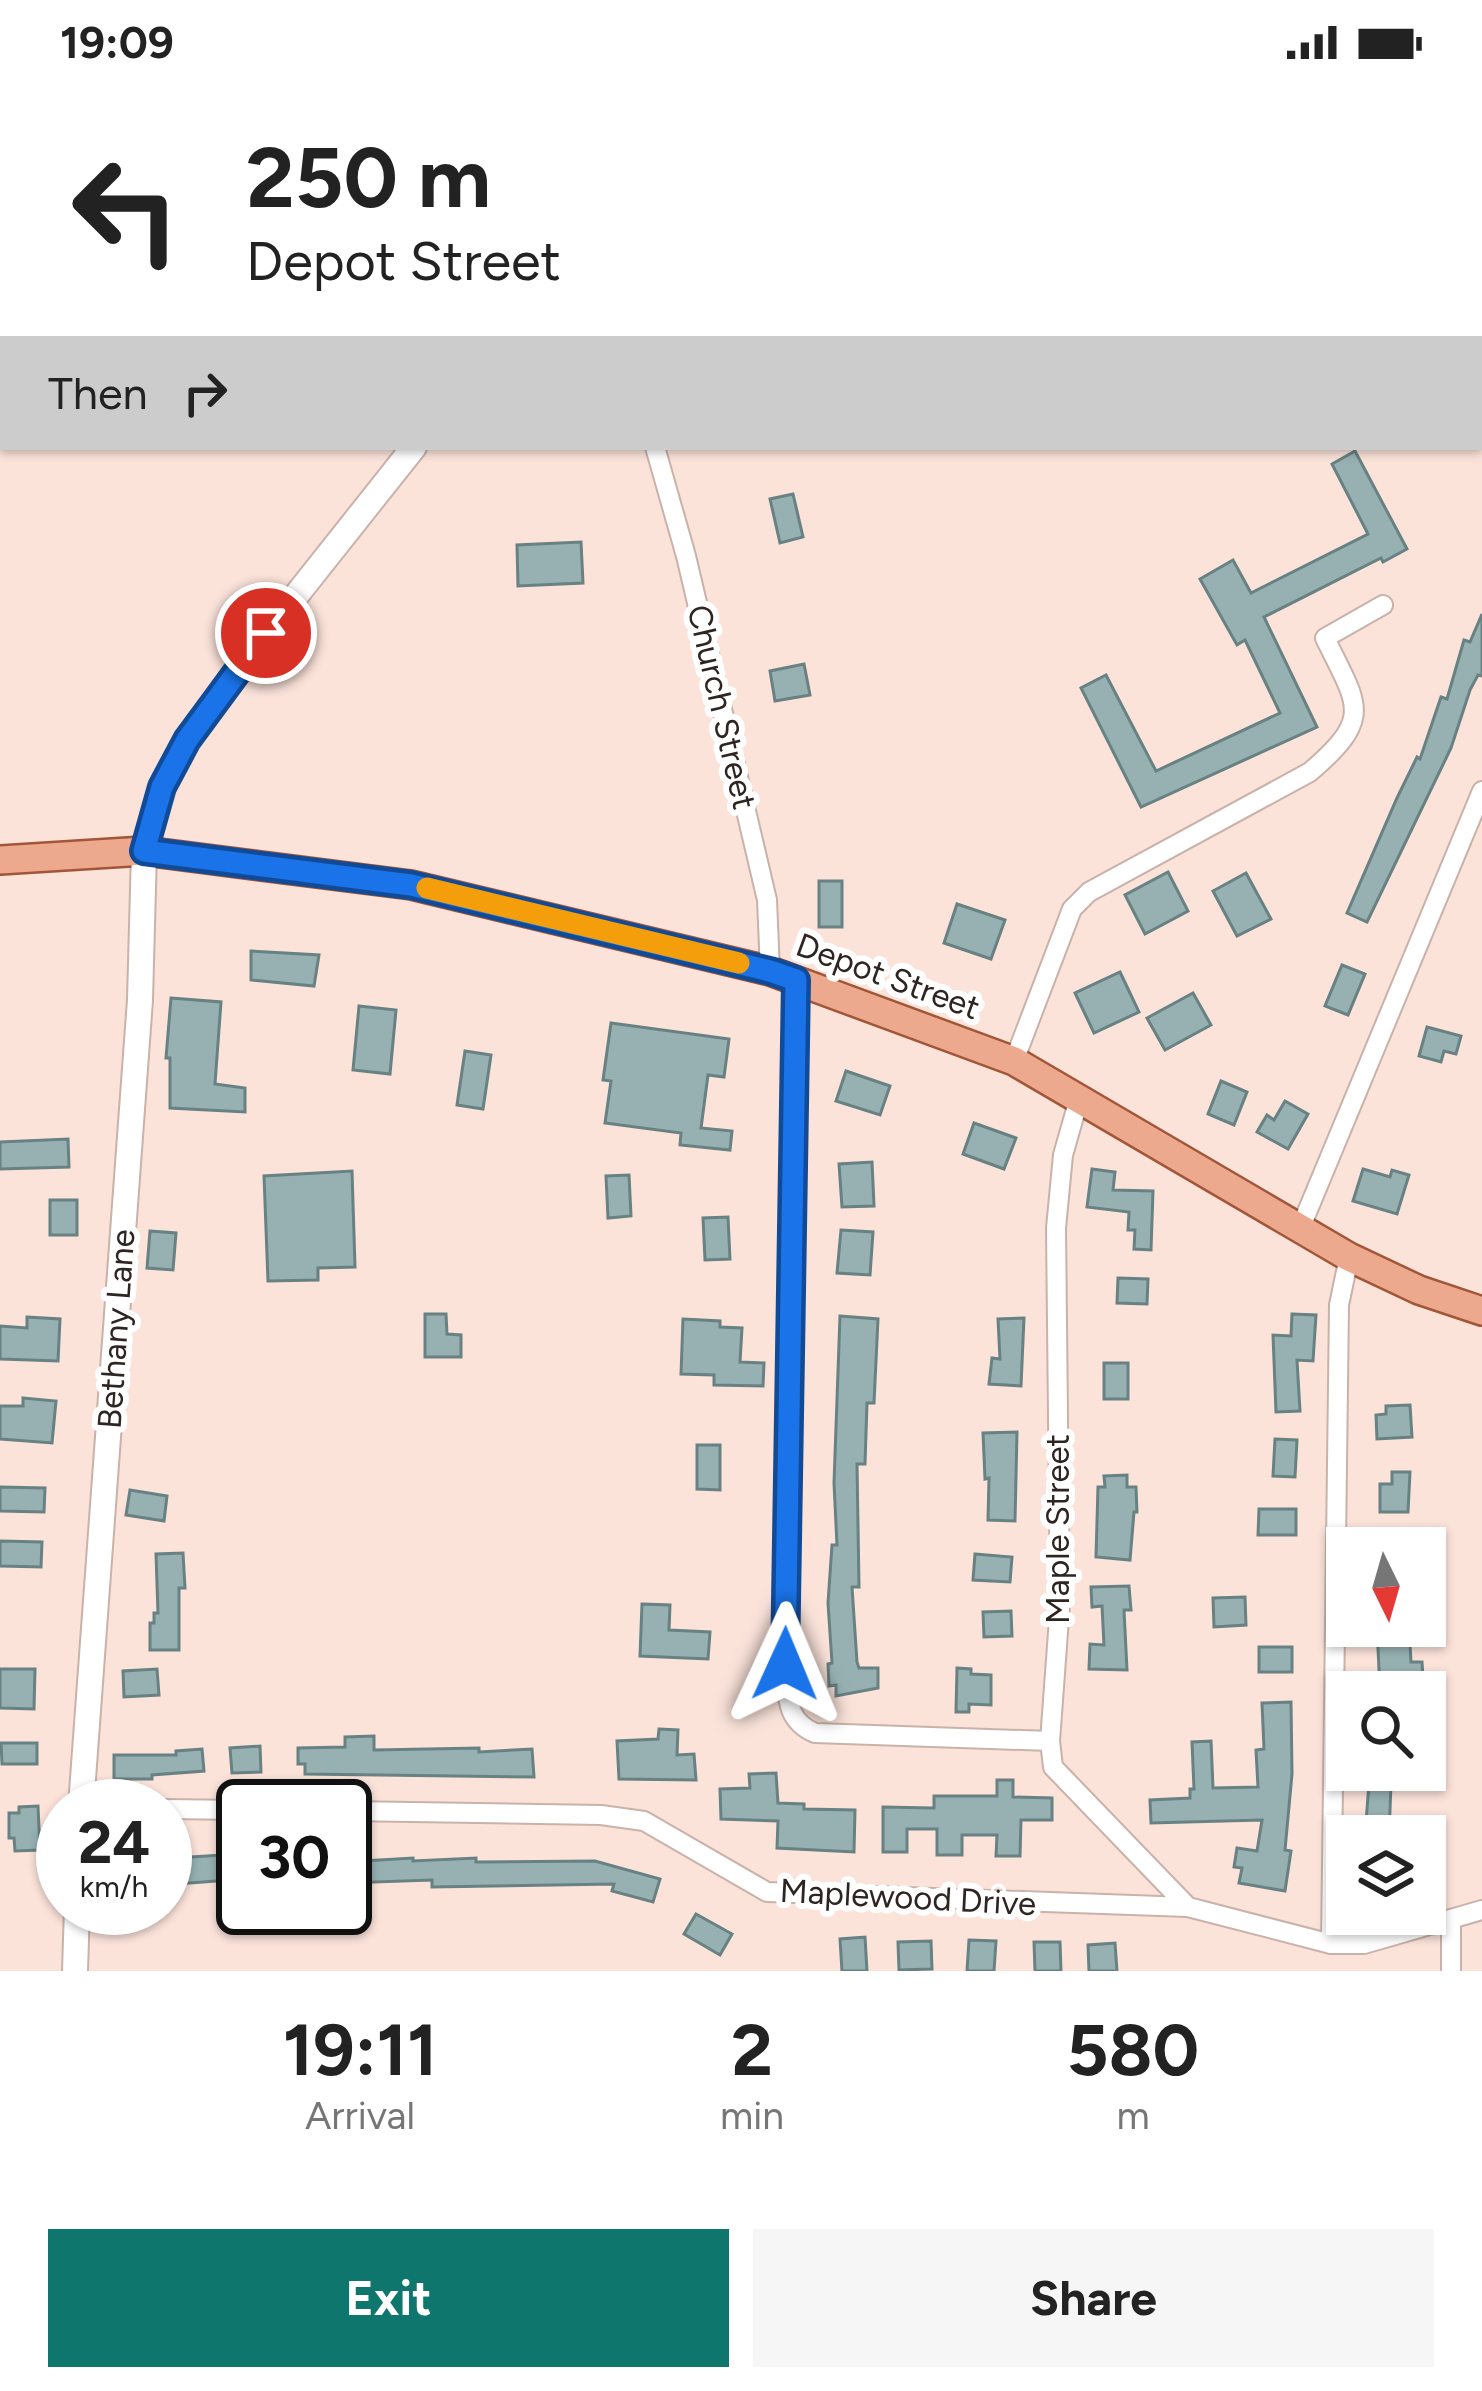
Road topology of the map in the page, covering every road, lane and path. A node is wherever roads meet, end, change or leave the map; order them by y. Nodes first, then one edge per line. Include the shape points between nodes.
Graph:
1 (411, 450) edge
2 (656, 450) edge
3 (1383, 605) dead end
4 (1482, 794) edge
5 (144, 851) junction
6 (0, 860) edge
7 (783, 976) junction
8 (1014, 1060) junction
9 (1079, 1099) junction
10 (1300, 1228) junction
11 (1349, 1257) junction
12 (1482, 1311) edge
13 (1050, 1741) junction
14 (83, 1779) edge
15 (372, 1811) edge
16 (1187, 1907) junction
17 (1482, 1910) edge
18 (1451, 1921) junction
19 (76, 1935) edge
20 (1331, 1944) junction
21 (75, 1971) edge
22 (1451, 1971) edge

1 - 5 street, Bethany Lane via 187,740 162,787
2 - 7 street, Church Street
3 - 8 street via 1325,638 1357,703 1339,748 1310,772 1089,892 1072,909
4 - 10 street
5 - 6 main road, Depot Street
5 - 7 main road, Depot Street via 411,885
5 - 14 street, Bethany Lane
7 - 8 main road, Depot Street
7 - 13 street, Church Street via 789,1713 814,1733
8 - 9 main road, Depot Street
9 - 10 main road, Depot Street
9 - 13 street, Maple Street via 1056,1228 1060,1605
10 - 11 main road, Depot Street
11 - 12 main road, Depot Street
11 - 20 street via 1339,1305
13 - 16 street via 1053,1767
15 - 16 street, Maplewood Drive via 644,1821 767,1892
16 - 20 street, Maplewood Drive
17 - 18 street, Maplewood Drive
18 - 20 street, Maplewood Drive via 1364,1944
18 - 22 street
19 - 21 street

